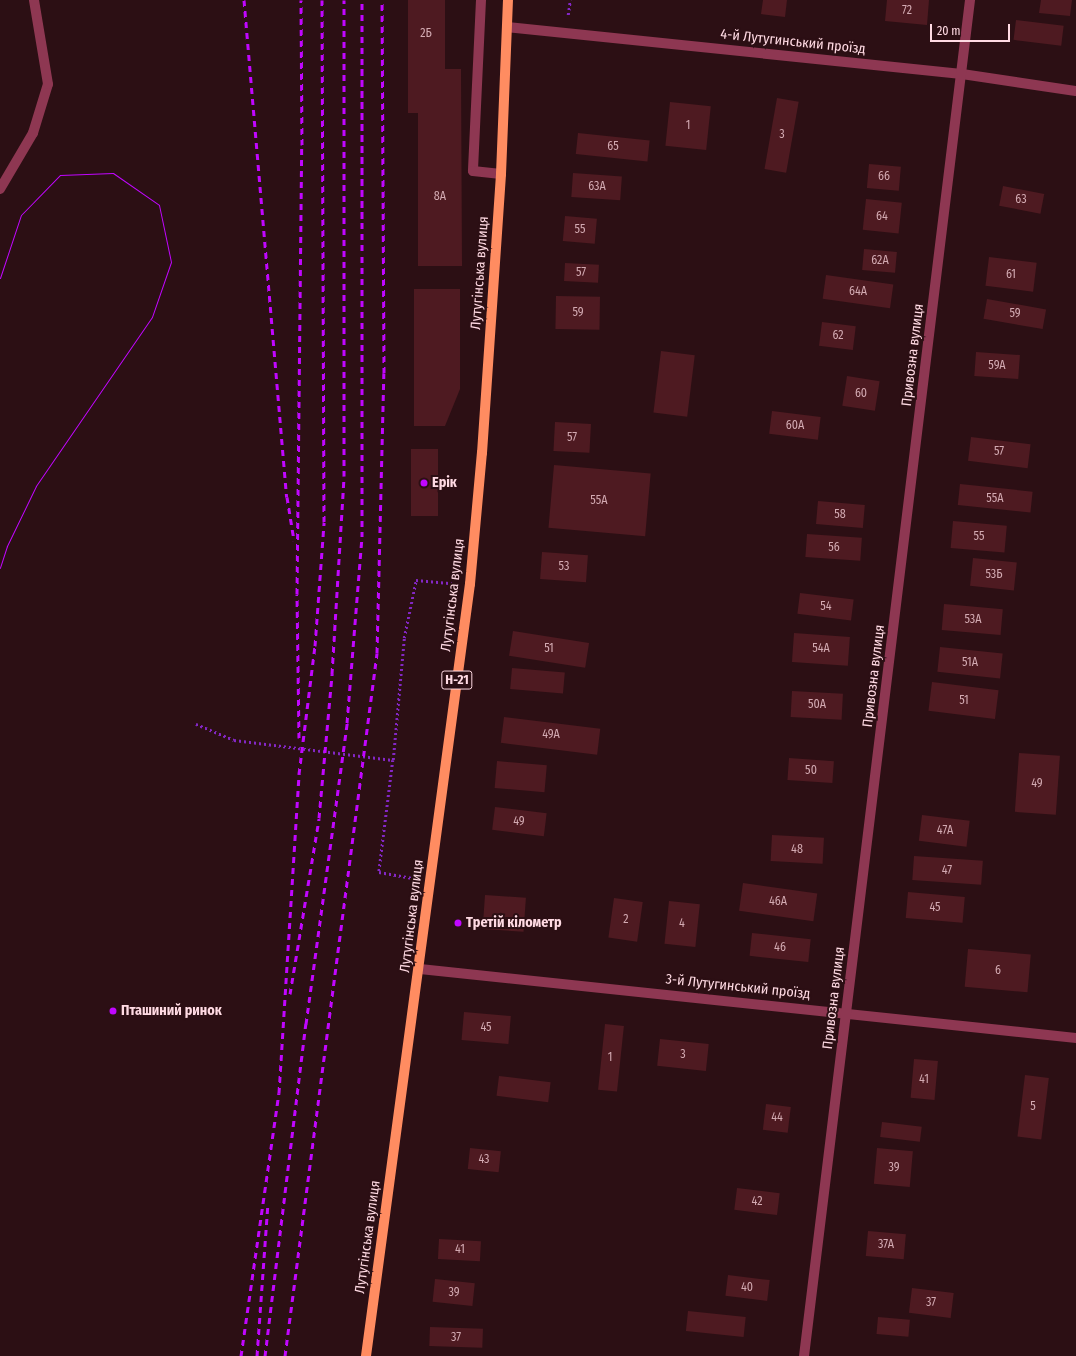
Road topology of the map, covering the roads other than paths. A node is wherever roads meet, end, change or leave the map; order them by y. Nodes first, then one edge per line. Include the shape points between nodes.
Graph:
1 (34, 0) edge
2 (481, 0) edge
3 (508, 0) edge
4 (970, 0) edge
5 (507, 27) junction
6 (962, 74) junction
7 (1076, 91) edge
8 (501, 174) junction
9 (0, 189) edge
10 (420, 969) junction
11 (847, 1012) junction
12 (1076, 1038) edge
13 (366, 1356) edge
14 (804, 1356) edge

1 - 9 street via 48,84 33,132
2 - 8 street via 473,171
3 - 5 main road, Лутугінська вулиця / Н-21
4 - 6 street, Привозна вулиця
5 - 6 street, 4-й Лутугинський проїзд
5 - 8 main road, Лутугінська вулиця / Н-21
6 - 7 street, 4-й Лутугинський проїзд
6 - 11 street, Привозна вулиця
8 - 10 main road, Лутугінська вулиця / Н-21 via 482,453 470,584
10 - 11 street, 3-й Лутугинський проїзд
10 - 13 main road, Лутугінська вулиця / Н-21
11 - 12 street, 3-й Лутугинський проїзд
11 - 14 street, Привозна вулиця

